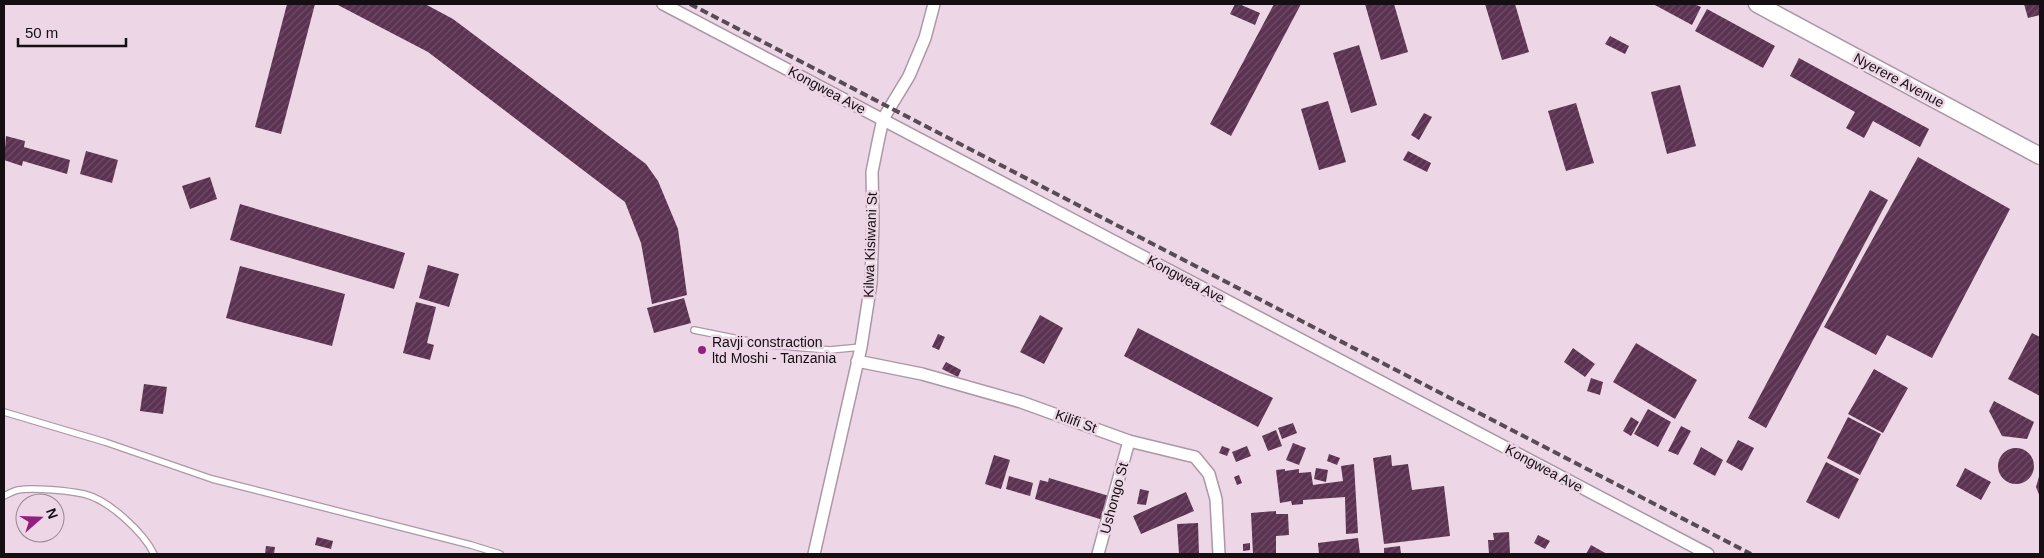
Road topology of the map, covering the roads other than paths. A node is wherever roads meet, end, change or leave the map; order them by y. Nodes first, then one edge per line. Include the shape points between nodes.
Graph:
1 (663, 4) edge
2 (934, 4) edge
3 (1757, 4) edge
4 (883, 119) junction
5 (2040, 156) edge
6 (694, 330) dead end
7 (861, 346) junction
8 (857, 361) junction
9 (4, 412) edge
10 (1129, 441) junction
11 (4, 496) edge
12 (154, 554) edge
13 (500, 554) edge
14 (814, 554) edge
15 (1098, 554) edge
16 (1218, 554) edge
17 (1708, 554) edge

1 - 4 street, Kongwea Ave
2 - 4 street, Kilwa Kisiwani St via 925,38 909,76
3 - 5 street, Nyerere Avenue
4 - 7 street, Kilwa Kisiwani St via 872,172 871,283
4 - 17 street, Kongwea Ave
6 - 7 lane via 768,345 830,350
7 - 8 street, Kilwa Kisiwani St
8 - 10 street, Kilifi St via 922,374 1022,402
8 - 14 street, Kilwa Kisiwani St
9 - 13 lane via 212,479
10 - 15 street, Ushongo St
10 - 16 street, Kilifi St via 1195,458 1209,474 1216,499
11 - 12 lane via 18,490 37,489 85,494 105,503 121,516 140,534

